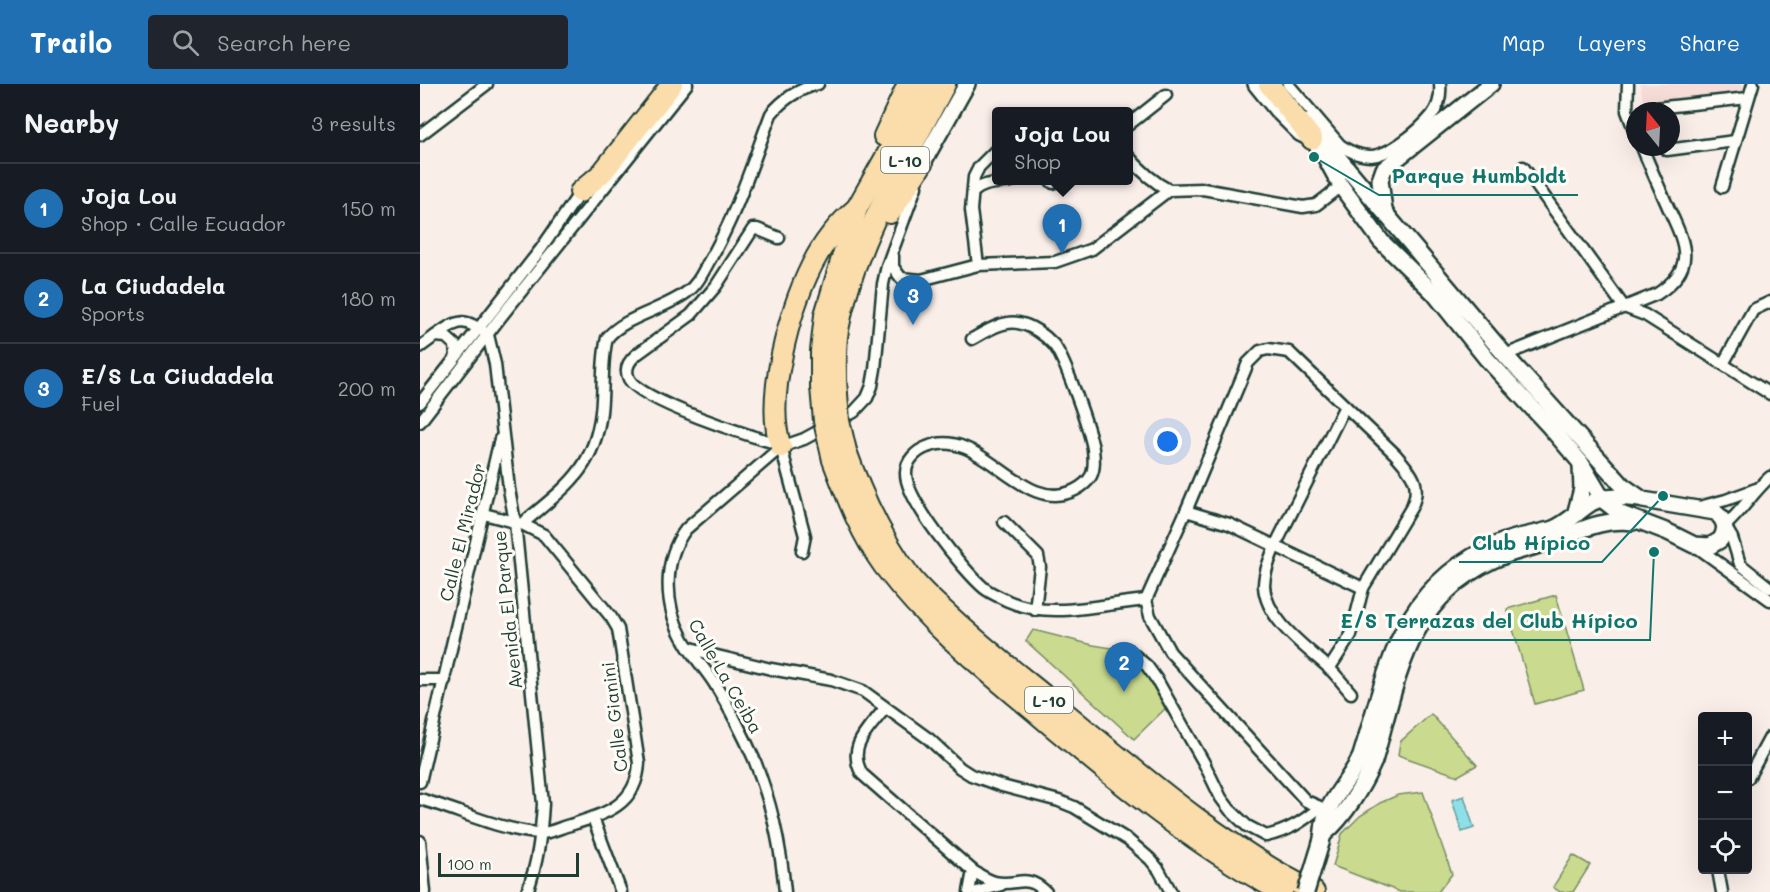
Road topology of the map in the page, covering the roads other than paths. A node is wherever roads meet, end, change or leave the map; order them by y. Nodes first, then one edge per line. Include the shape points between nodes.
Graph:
1 (487, 84) edge
2 (663, 84) edge
3 (672, 84) edge
4 (687, 84) edge
5 (818, 84) edge
6 (908, 84) edge
7 (927, 84) edge
8 (945, 84) edge
9 (967, 84) edge
10 (1256, 84) edge
11 (1269, 84) edge
12 (1277, 84) edge
13 (1288, 84) edge
14 (1440, 84) edge
15 (1491, 84) edge
16 (1628, 84) edge
17 (1753, 84) edge
18 (1166, 94) dead end
19 (1748, 98) junction
20 (1627, 102) edge
21 (1680, 105) edge
22 (1133, 121) edge
23 (420, 135) edge
24 (1312, 139) junction
25 (1736, 141) junction
26 (1680, 148) edge
27 (992, 154) edge
28 (1646, 156) edge
29 (1133, 161) edge
30 (922, 164) junction
31 (1523, 167) dead end
32 (992, 183) edge
33 (1341, 186) junction
34 (1722, 187) dead end
35 (1169, 190) junction
36 (580, 192) junction
37 (973, 192) junction
38 (1384, 210) junction
39 (850, 213) junction
40 (868, 236) junction
41 (779, 238) dead end
42 (893, 252) junction
43 (978, 265) junction
44 (1770, 302) edge
45 (1624, 307) junction
46 (825, 315) junction
47 (479, 328) junction
48 (488, 335) junction
49 (435, 336) junction
50 (972, 339) dead end
51 (420, 347) edge
52 (1505, 355) junction
53 (456, 356) junction
54 (1723, 364) junction
55 (1770, 394) edge
56 (420, 403) edge
57 (1345, 406) junction
58 (420, 422) edge
59 (502, 430) junction
60 (781, 446) junction
61 (840, 455) junction
62 (1581, 463) junction
63 (1770, 477) edge
64 (1756, 489) junction
65 (1603, 500) junction
66 (1643, 500) junction
67 (1697, 507) junction
68 (1186, 511) junction
69 (484, 514) junction
70 (1575, 516) junction
71 (1004, 522) dead end
72 (518, 523) junction
73 (1644, 524) junction
74 (1725, 526) junction
75 (1694, 545) junction
76 (1275, 546) junction
77 (802, 551) dead end
78 (1363, 588) junction
79 (1770, 588) edge
80 (1146, 600) junction
81 (1770, 600) edge
82 (1035, 610) junction
83 (688, 647) junction
84 (1133, 654) dead end
85 (1329, 669) junction
86 (420, 680) edge
87 (445, 680) junction
88 (1351, 693) dead end
89 (885, 708) junction
90 (1770, 737) edge
91 (1752, 771) edge
92 (420, 782) edge
93 (420, 799) edge
94 (1329, 811) junction
95 (593, 818) junction
96 (542, 833) junction
97 (420, 841) edge
98 (973, 871) junction
99 (1719, 874) edge
100 (1007, 884) junction
101 (425, 892) edge
102 (527, 892) edge
103 (621, 892) edge
104 (785, 892) edge
105 (969, 892) edge
106 (977, 892) edge
107 (1046, 892) edge
108 (1171, 892) edge
109 (1282, 892) edge
110 (1306, 892) edge
111 (1314, 892) edge
112 (1722, 892) edge

1 - 23 street
2 - 36 street via 606,152
3 - 36 highway via 602,173
4 - 48 street
5 - 72 street via 794,93 771,114 730,220 697,282 671,303 622,326 607,338 601,412 588,458 574,480
6 - 39 highway
7 - 39 highway, L-10
8 - 40 highway, L-10
9 - 30 main road
10 - 24 main road via 1300,133
11 - 24 highway
12 - 38 main road
13 - 14 street via 1340,145 1347,151 1370,156 1392,149 1432,114 1441,93
15 - 38 main road via 1384,169 1380,180
16 - 20 street
17 - 19 street
18 - 22 street
19 - 21 street
19 - 25 street
24 - 33 main road
25 - 26 street
25 - 34 street
27 - 37 street via 979,167
28 - 45 street via 1683,240 1684,260 1667,287
29 - 35 street
30 - 40 highway via 884,222
30 - 42 street
31 - 45 street
32 - 37 street
33 - 35 street via 1316,205 1303,207 1203,189
33 - 62 main road via 1381,242 1434,293 1487,359
35 - 43 street via 1092,249 1055,262
36 - 47 street
37 - 43 street via 971,210
38 - 52 main road
39 - 46 highway, L-10
39 - 46 highway via 828,273 823,300
39 - 60 highway via 832,232 812,265 794,310 785,343 775,421
40 - 61 highway, L-10, bridge via 849,284 838,333 836,400
41 - 60 street via 753,230 716,286 691,315 636,355 627,369 635,386 662,402
42 - 43 street via 893,267 906,279 921,280
42 - 60 street via 883,284 872,386 867,398 854,412 804,439
44 - 54 street via 1753,310
45 - 52 street
45 - 54 street via 1645,315
46 - 61 highway, L-10, bridge via 821,351 824,421
47 - 48 street
47 - 49 street via 459,321
47 - 53 street
48 - 58 street
48 - 59 street, Avenida El Parque
49 - 51 street
49 - 53 street via 451,340
50 - 82 street via 1002,324 1018,322 1035,329 1054,345 1092,447 1092,475 1083,486 1066,495 1047,495 1024,486 970,450 938,442 913,456 908,464 907,482 932,527 985,589
52 - 66 main road via 1605,468
53 - 56 street
54 - 55 street
57 - 68 street via 1289,352 1260,351 1248,363
57 - 76 street
57 - 78 street via 1407,468 1417,487 1411,508
59 - 69 street, Calle El Mirador
59 - 72 street, Avenida El Parque
60 - 77 street via 805,536
60 - 83 street, Calle La Ceiba via 678,538 670,568 670,600
61 - 109 highway, L-10 via 854,516 872,548 906,595 939,629 1157,812 1204,846
61 - 111 highway, L-10 via 882,534 926,594 977,641 1165,795 1215,833
62 - 65 main road
62 - 70 main road via 1582,489
63 - 64 street
64 - 67 street
64 - 74 street
65 - 66 main road via 1615,496
65 - 70 main road
65 - 73 main road
66 - 67 main road
67 - 74 main road via 1715,512
68 - 76 street via 1228,524
68 - 80 street
69 - 72 street, Calle Gianini
69 - 87 street, Calle El Mirador
70 - 94 main road via 1554,528 1483,550 1428,592 1398,637 1361,756
71 - 82 street via 1038,556
72 - 95 street, Calle Gianini via 552,542 618,629 638,777 627,799
72 - 96 street, Avenida El Parque via 543,804
73 - 75 main road
73 - 94 main road via 1603,522 1512,553 1478,568 1446,592 1417,628 1374,761 1358,792
74 - 75 main road via 1716,544
74 - 79 street via 1740,564
75 - 81 street
76 - 78 street
76 - 85 street via 1264,584 1270,609
78 - 85 street via 1351,635
80 - 82 street via 1058,611
80 - 94 street via 1150,616 1170,652 1306,801
83 - 89 street via 831,680 863,692
83 - 104 street, Calle La Ceiba via 715,683 753,757 771,806
84 - 94 street via 1157,680 1221,798 1247,826 1266,836 1285,832
85 - 88 street
86 - 87 street
87 - 92 street, Calle El Mirador
89 - 98 street via 856,748 857,766
89 - 108 street via 972,775 1074,807 1128,840 1154,864
90 - 91 street
93 - 96 street, Calle Gianini
94 - 110 main road, bridge via 1331,828 1322,838
95 - 96 street, Calle Gianini
95 - 103 street
96 - 102 street, Avenida El Parque
97 - 101 street
98 - 100 street
98 - 105 street
99 - 112 street
100 - 106 street
100 - 107 street via 1025,881

